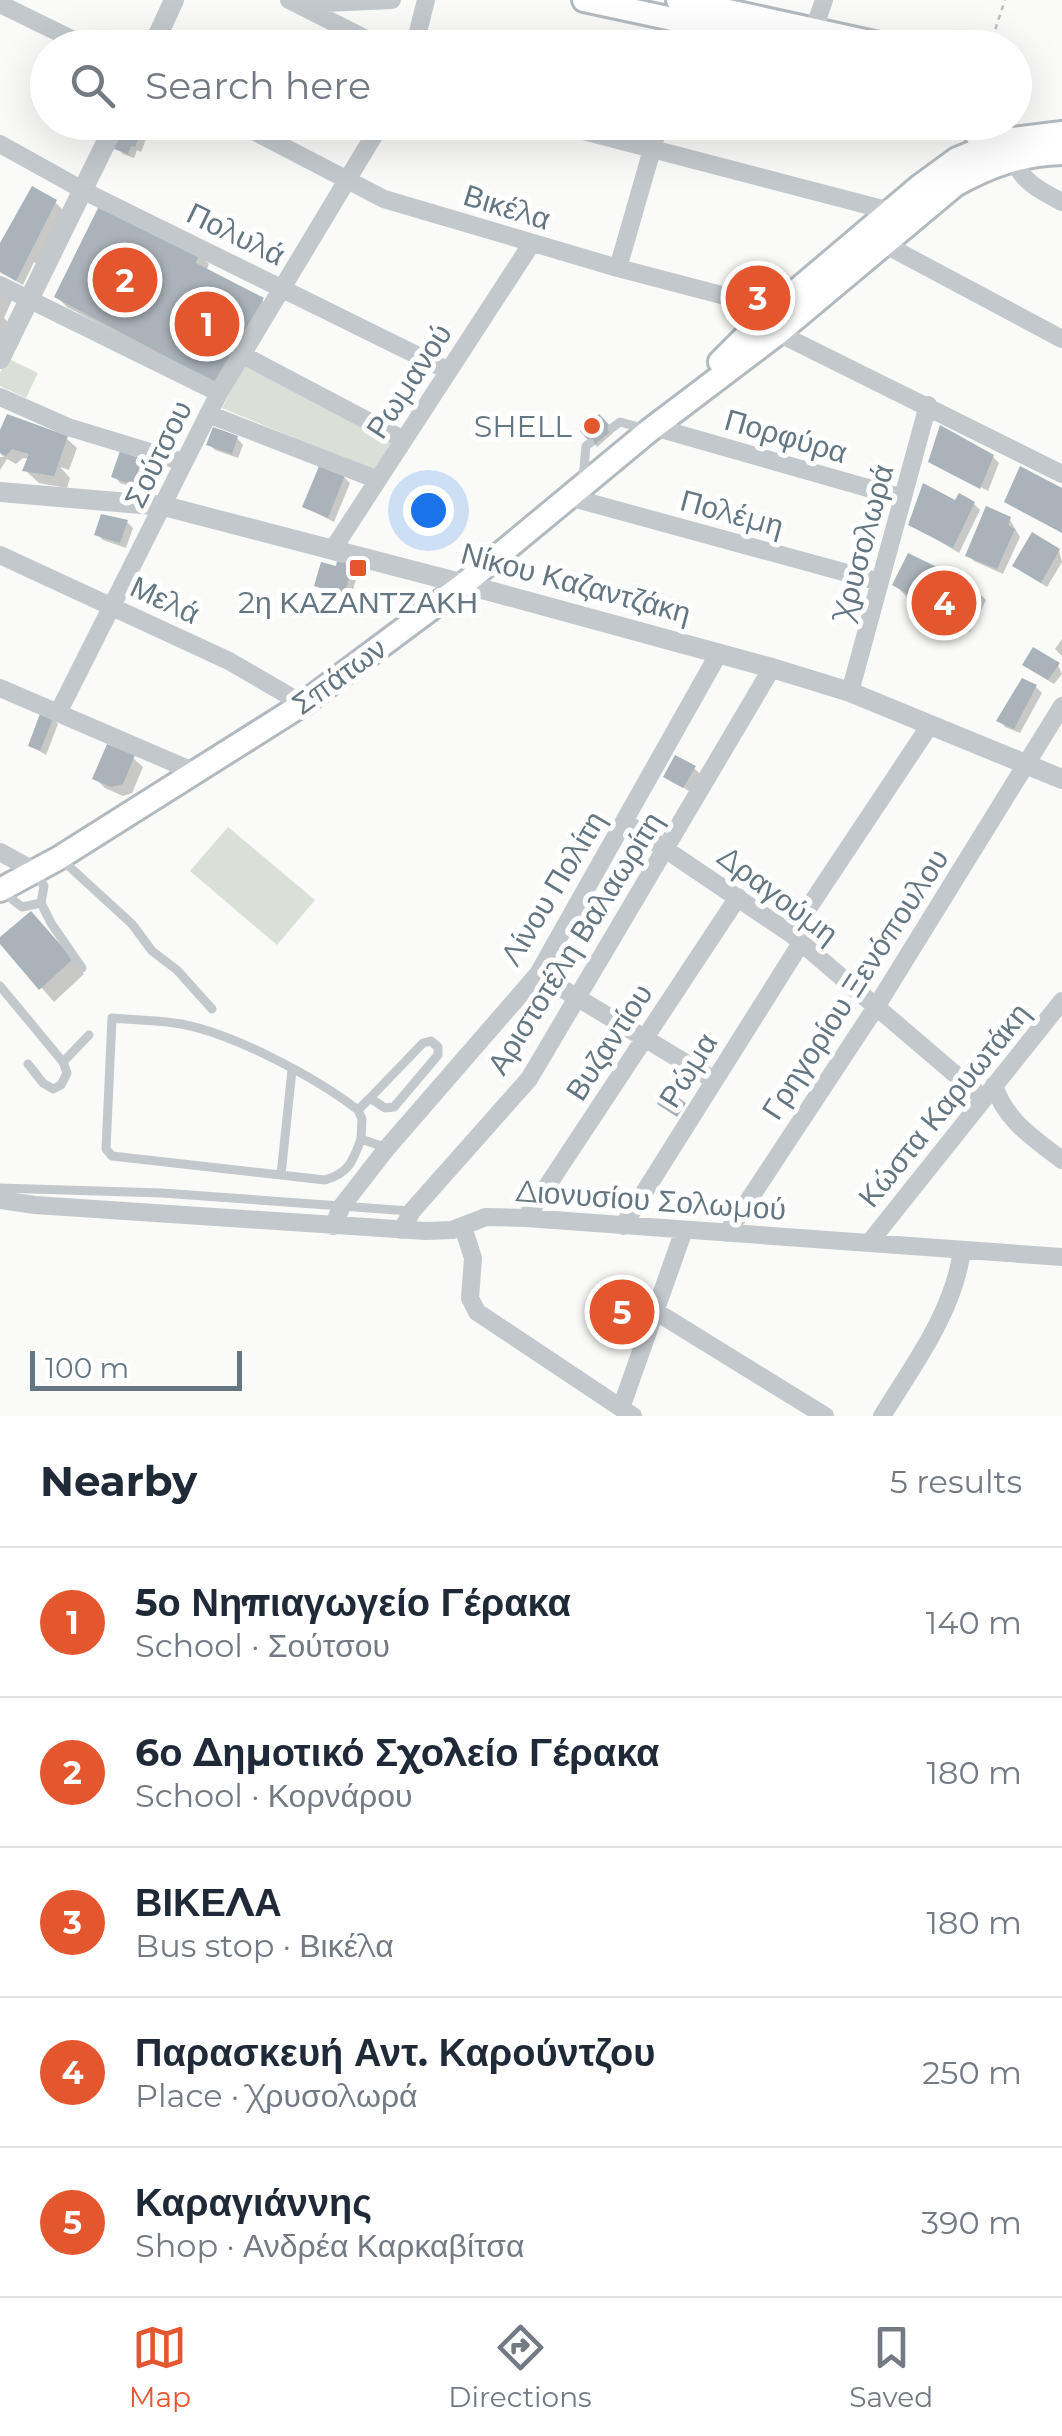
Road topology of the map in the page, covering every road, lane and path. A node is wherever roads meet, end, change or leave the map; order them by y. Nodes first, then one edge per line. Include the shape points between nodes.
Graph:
1 (174, 0) edge
2 (392, 0) edge
3 (426, 0) edge
4 (584, 0) edge
5 (824, 0) edge
6 (1004, 0) edge
7 (293, 2) edge
8 (0, 4) edge
9 (682, 11) edge
10 (53, 30) edge
11 (160, 30) edge
12 (348, 30) edge
13 (418, 30) edge
14 (773, 30) edge
15 (814, 30) edge
16 (996, 30) edge
17 (1062, 132) edge
18 (1032, 139) edge
19 (107, 140) edge
20 (270, 140) edge
21 (371, 140) edge
22 (616, 140) edge
23 (656, 140) edge
24 (1025, 140) edge
25 (0, 144) edge
26 (998, 146) edge
27 (654, 150) junction
28 (1062, 153) edge
29 (346, 181) junction
30 (82, 190) junction
31 (1062, 202) edge
32 (890, 211) junction
33 (532, 243) junction
34 (884, 244) junction
35 (618, 268) junction
36 (0, 285) edge
37 (280, 286) junction
38 (29, 300) junction
39 (776, 321) junction
40 (1062, 338) edge
41 (241, 354) junction
42 (0, 359) edge
43 (448, 371) junction
44 (219, 393) junction
45 (0, 397) edge
46 (928, 405) junction
47 (208, 414) junction
48 (612, 428) dead end
49 (652, 429) junction
50 (404, 440) junction
51 (590, 443) dead end
52 (184, 462) junction
53 (1062, 474) edge
54 (378, 480) junction
55 (0, 492) edge
56 (576, 492) junction
57 (903, 498) junction
58 (164, 506) junction
59 (332, 549) junction
60 (0, 554) edge
61 (880, 582) junction
62 (464, 584) junction
63 (113, 606) junction
64 (719, 653) junction
65 (772, 668) junction
66 (0, 688) edge
67 (850, 692) junction
68 (303, 704) junction
69 (1062, 706) edge
70 (58, 714) junction
71 (930, 725) junction
72 (1026, 763) junction
73 (195, 772) junction
74 (1062, 779) edge
75 (625, 822) junction
76 (667, 847) junction
77 (0, 852) edge
78 (59, 858) junction
79 (34, 872) junction
80 (1, 890) edge
81 (738, 897) junction
82 (42, 903) junction
83 (796, 939) junction
84 (82, 968) dead end
85 (538, 974) junction
86 (0, 986) edge
87 (576, 999) junction
88 (1062, 1002) edge
89 (876, 1006) junction
90 (212, 1010) dead end
91 (89, 1035) dead end
92 (644, 1038) junction
93 (64, 1062) junction
94 (28, 1064) dead end
95 (292, 1070) junction
96 (714, 1080) junction
97 (988, 1092) junction
98 (370, 1098) junction
99 (358, 1110) junction
100 (362, 1139) junction
101 (387, 1148) junction
102 (1062, 1160) edge
103 (281, 1175) junction
104 (0, 1188) edge
105 (0, 1200) edge
106 (342, 1206) junction
107 (412, 1211) junction
108 (526, 1218) junction
109 (333, 1226) junction
110 (623, 1226) junction
111 (463, 1227) junction
112 (402, 1230) junction
113 (684, 1230) junction
114 (728, 1233) junction
115 (869, 1243) junction
116 (962, 1251) junction
117 (1062, 1258) edge
118 (656, 1311) junction
119 (627, 1412) edge
120 (825, 1416) edge
121 (882, 1416) edge

1 - 11 street
2 - 7 street
3 - 13 street
4 - 9 main road
5 - 15 street
6 - 16 path
7 - 12 street
8 - 10 street
9 - 14 main road
17 - 18 main road, Σπάτων
19 - 30 street
20 - 29 street, Βικέλα
21 - 29 street, Σούτσου
22 - 27 street
23 - 27 street
24 - 26 main road, Σπάτων
25 - 30 street, Πολυλά
26 - 28 main road, Σπάτων
26 - 31 street via 1024,179
26 - 32 main road, Σπάτων via 946,167
26 - 34 main road, Σπάτων
27 - 32 street
27 - 35 street
29 - 33 street, Βικέλα via 384,199
29 - 37 street, Σούτσου
30 - 37 street, Πολυλά
30 - 38 street
32 - 39 main road, Σπάτων
33 - 35 street, Βικέλα
33 - 43 street, Ρωμανού
34 - 39 main road, Σπάτων
34 - 40 street
35 - 39 street, Βικέλα
36 - 38 street
37 - 41 street, Σούτσου
37 - 43 street, Πολυλά
38 - 42 street
38 - 44 street
39 - 46 street, Βικέλα
39 - 49 main road, Σπάτων
41 - 44 street, Σούτσου
41 - 50 street
43 - 50 street, Ρωμανού
44 - 47 street, Σούτσου
45 - 52 street via 68,427
46 - 53 street, Βικέλα
46 - 57 street, Χρυσολωρά
47 - 52 street, Σούτσου
47 - 54 street
48 - 49 lane via 620,422
49 - 56 main road, Σπάτων
49 - 57 street, Πορφύρα
50 - 54 street, Ρωμανού
51 - 56 lane
52 - 58 street, Σούτσου
54 - 59 street, Ρωμανού
55 - 58 street, Νίκου Καζαντζάκη
56 - 61 street, Πολέμη
56 - 62 main road, Σπάτων
57 - 61 street, Χρυσολωρά
58 - 59 street, Νίκου Καζαντζάκη
58 - 63 street, Σούτσου
59 - 62 street, Νίκου Καζαντζάκη
60 - 63 street, Μελά
61 - 67 street, Χρυσολωρά
62 - 64 street, Νίκου Καζαντζάκη
62 - 68 main road, Σπάτων
63 - 68 street, Μελά
63 - 70 street, Σούτσου
64 - 65 street, Νίκου Καζαντζάκη
64 - 75 street, Λίνου Πολίτη
65 - 67 street, Νίκου Καζαντζάκη
65 - 76 street, Αριστοτέλη Βαλαωρίτη
66 - 70 street
67 - 71 street, Νίκου Καζαντζάκη
68 - 73 main road, Σπάτων
69 - 72 street, Γρηγορίου Ξενόπουλου
70 - 73 street
71 - 72 street, Νίκου Καζαντζάκη
71 - 83 street, Ρώμα
72 - 74 street, Νίκου Καζαντζάκη
72 - 89 street, Γρηγορίου Ξενόπουλου
73 - 78 main road, Σπάτων
75 - 76 street, Δραγούμη
75 - 85 street, Λίνου Πολίτη
76 - 81 street, Δραγούμη
76 - 87 street, Αριστοτέλη Βαλαωρίτη
77 - 79 street
78 - 79 main road, Σπάτων
78 - 90 lane
79 - 80 main road, Σπάτων
79 - 82 lane via 44,886
80 - 82 lane via 22,907
81 - 83 street, Δραγούμη
81 - 92 street, Βυζαντίου
82 - 84 lane
83 - 89 street, Δραγούμη
83 - 96 street, Ρώμα
85 - 87 street
85 - 101 street, Λίνου Πολίτη
86 - 93 lane
87 - 92 street
87 - 107 street, Αριστοτέλη Βαλαωρίτη via 528,1080
88 - 97 street, Κώστα Καρυωτάκη
89 - 97 street, Δραγούμη
89 - 114 street, Γρηγορίου Ξενόπουλου
91 - 93 lane
92 - 96 street
92 - 108 street, Βυζαντίου
93 - 94 lane via 67,1073 53,1089
95 - 99 lane
95 - 103 lane
95 - 103 lane via 178,1023 112,1018 106,1150 112,1156
96 - 110 street, Ρώμα
97 - 102 street, Δραγούμη
97 - 115 street, Κώστα Καρυωτάκη
98 - 98 lane via 394,1107 438,1047 423,1043
98 - 99 lane
99 - 100 lane
100 - 101 lane
100 - 103 lane via 352,1165 339,1176
101 - 106 street, Λίνου Πολίτη
104 - 106 lane
105 - 109 street, Διονυσίου Σολωμού
106 - 107 lane
106 - 109 street, Λίνου Πολίτη
107 - 112 street, Αριστοτέλη Βαλαωρίτη
108 - 110 street, Διονυσίου Σολωμού
108 - 111 street, Διονυσίου Σολωμού via 486,1218
109 - 112 street, Διονυσίου Σολωμού
110 - 113 street, Διονυσίου Σολωμού
111 - 112 street, Διονυσίου Σολωμού
111 - 119 street via 477,1312
113 - 114 street, Διονυσίου Σολωμού
113 - 118 street
114 - 115 street, Διονυσίου Σολωμού
115 - 116 street, Διονυσίου Σολωμού
116 - 117 street, Διονυσίου Σολωμού
116 - 121 street via 938,1323
118 - 119 street
118 - 120 street

